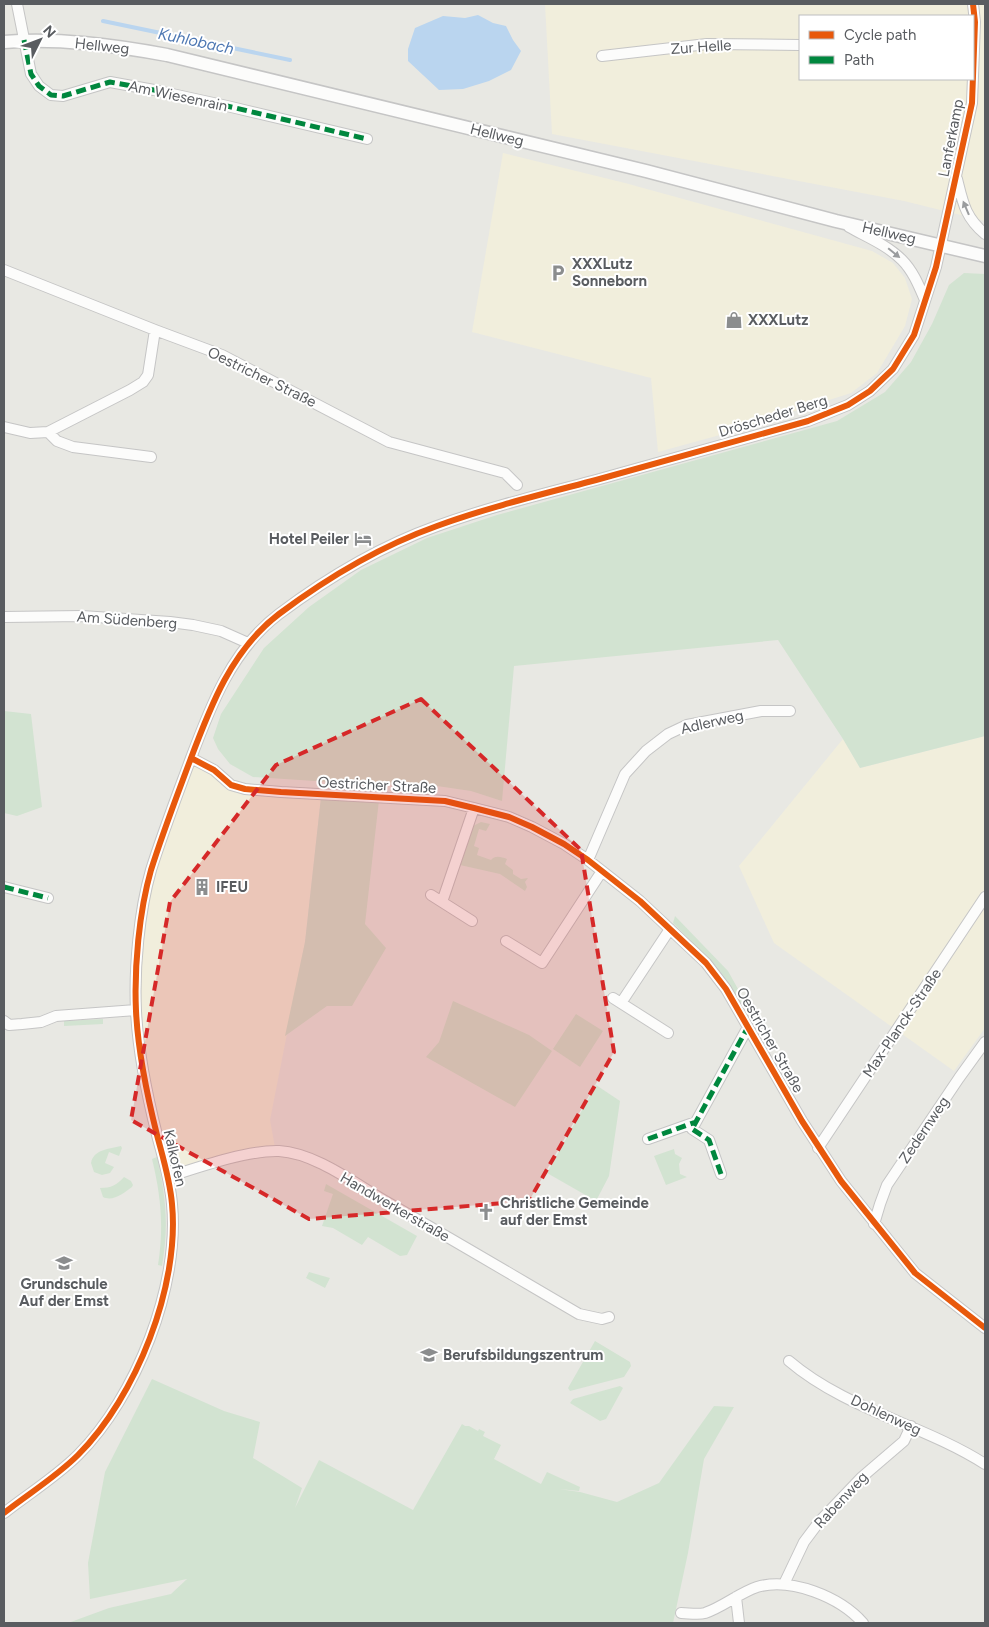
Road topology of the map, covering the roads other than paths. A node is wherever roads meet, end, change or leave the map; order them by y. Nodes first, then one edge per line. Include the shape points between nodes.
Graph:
1 (17, 4) edge
2 (973, 4) edge
3 (24, 40) junction
4 (974, 40) edge
5 (4, 42) edge
6 (799, 45) edge
7 (602, 56) dead end
8 (972, 80) edge
9 (367, 139) dead end
10 (956, 177) junction
11 (836, 221) junction
12 (985, 234) edge
13 (940, 245) junction
14 (985, 256) edge
15 (4, 270) edge
16 (926, 300) junction
17 (155, 330) junction
18 (4, 427) edge
19 (48, 432) junction
20 (151, 457) dead end
21 (517, 484) dead end
22 (4, 617) edge
23 (248, 643) junction
24 (790, 711) dead end
25 (191, 758) junction
26 (474, 808) junction
27 (588, 860) junction
28 (602, 871) junction
29 (4, 887) edge
30 (431, 895) dead end
31 (985, 897) edge
32 (48, 898) dead end
33 (442, 902) junction
34 (472, 921) dead end
35 (670, 928) junction
36 (506, 941) dead end
37 (136, 1010) junction
38 (4, 1021) edge
39 (748, 1027) junction
40 (668, 1034) dead end
41 (985, 1042) edge
42 (696, 1122) junction
43 (648, 1139) dead end
44 (818, 1148) junction
45 (721, 1174) dead end
46 (168, 1176) junction
47 (874, 1224) junction
48 (609, 1317) dead end
49 (985, 1328) edge
50 (789, 1361) dead end
51 (911, 1426) junction
52 (985, 1464) edge
53 (4, 1513) edge
54 (784, 1584) junction
55 (736, 1597) junction
56 (681, 1613) dead end
57 (739, 1623) edge
58 (863, 1623) edge

1 - 3 street
2 - 4 street, Lanferkamp
3 - 5 street, Hellweg
3 - 9 street, Am Wiesenrain via 31,74 39,86 52,95 63,96 110,82
3 - 11 street, Hellweg via 122,46 167,55 646,171
6 - 7 street, Zur Helle via 706,44
8 - 10 street, Lanferkamp via 972,103
12 -> 10 street, Lanferkamp via 965,210
10 - 13 street, Lanferkamp
11 - 13 street, Hellweg
11 -> 16 street via 889,248 903,261
13 - 14 street, Hellweg
13 - 16 street, Dröscheder Berg
15 - 17 street, Oestricher Straße
16 - 23 street, Dröscheder Berg via 914,335 893,369 870,391 848,405 808,421 435,526 395,543 319,586 277,616
17 - 19 street via 148,375 143,382
17 - 21 street, Oestricher Straße via 222,355 389,442 505,473
18 - 19 street via 30,433
19 - 20 street via 57,441 73,447
22 - 23 street, Am Südenberg via 82,616 178,623 221,631
23 - 25 street via 222,683
24 - 27 street, Adlerweg via 761,711 696,723 668,734 646,751 625,774
25 - 26 street, Oestricher Straße via 214,770 231,785 245,789 444,802
25 - 37 street, Kalkofen via 157,852 144,902
26 - 27 street, Oestricher Straße via 532,827
26 - 33 street
27 - 28 street, Oestricher Straße
28 - 35 street, Oestricher Straße via 631,892
28 - 36 street via 542,963
29 - 32 street
30 - 33 street
31 - 44 street, Max-Planck-Straße
33 - 34 street
35 - 39 street, Oestricher Straße via 706,963
35 - 40 street via 617,1000
37 - 38 street via 56,1016 22,1024
37 - 46 street, Kalkofen via 143,1069
39 - 42 street, Oestricher Straße
39 - 44 street, Oestricher Straße
41 - 47 street, Zedernweg via 887,1185
42 - 43 street
42 - 45 street via 692,1129 709,1140
44 - 47 street, Oestricher Straße
46 - 48 street, Handwerkerstraße via 261,1152 278,1151 303,1156 579,1314 602,1319
46 - 53 street, Kalkofen via 174,1231 168,1273 158,1311 129,1385 101,1428 77,1455
47 - 49 street, Oestricher Straße via 915,1273
50 - 51 street, Dohlenweg via 830,1389
51 - 52 street, Dohlenweg
51 - 54 street, Rabenweg via 904,1440 840,1498 819,1522 804,1542
54 - 55 street via 756,1588
54 - 58 street via 815,1592 836,1602
55 - 56 street via 703,1613
55 - 57 street

